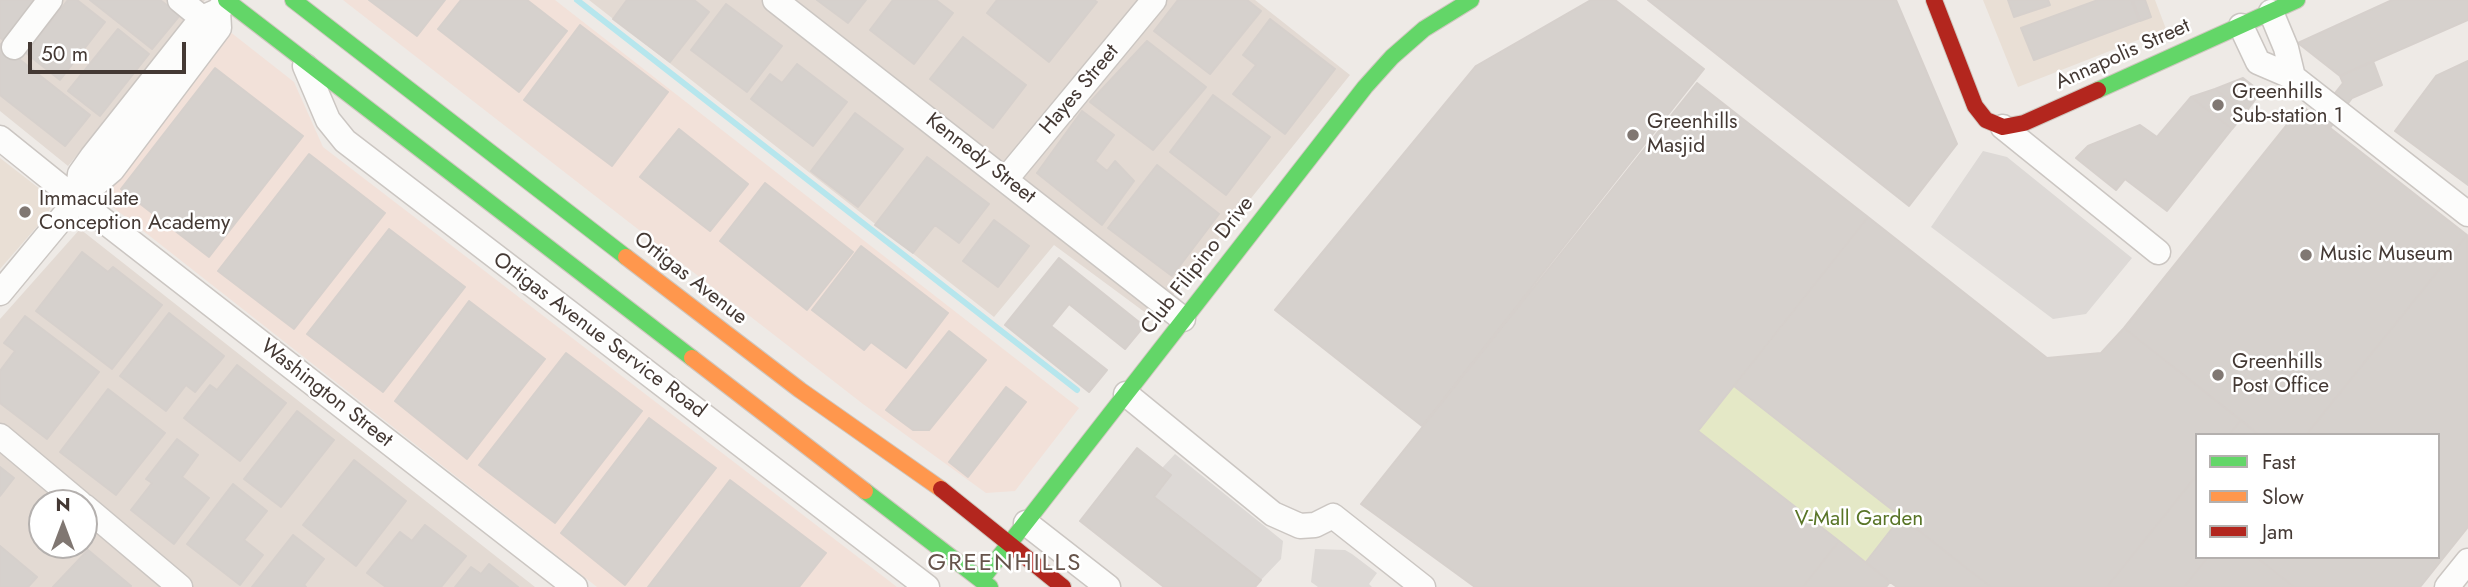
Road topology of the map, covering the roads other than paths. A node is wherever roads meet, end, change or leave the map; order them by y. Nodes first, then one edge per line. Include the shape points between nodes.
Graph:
1 (50, 0) edge
2 (180, 0) edge
3 (293, 0) edge
4 (775, 0) edge
5 (1471, 0) edge
6 (1934, 0) edge
7 (2297, 0) edge
8 (1150, 1) edge
9 (220, 6) edge
10 (2271, 12) junction
11 (2241, 26) junction
12 (14, 47) dead end
13 (301, 60) junction
14 (2292, 77) junction
15 (2035, 118) junction
16 (2003, 127) junction
17 (0, 138) edge
18 (2054, 169) junction
19 (1006, 179) junction
20 (77, 200) junction
21 (2468, 214) edge
22 (2158, 251) dead end
23 (0, 293) edge
24 (1183, 319) junction
25 (1126, 394) junction
26 (0, 436) edge
27 (63, 489) edge
28 (98, 518) edge
29 (1026, 523) junction
30 (1009, 544) junction
31 (2468, 561) edge
32 (1048, 575) junction
33 (985, 583) edge
34 (180, 587) edge
35 (575, 587) edge
36 (927, 587) edge
37 (1063, 587) edge
38 (1093, 587) edge
39 (1108, 587) edge
40 (1423, 587) edge
41 (2447, 587) edge

1 - 12 street
2 - 9 street
3 - 30 main road, Ortigas Avenue via 800,390 917,470
4 - 19 street, Kennedy Street
5 - 24 main road, Club Filipino Drive via 1424,29 1392,57
6 - 16 main road via 1975,106 1986,120
7 - 10 main road, Annapolis Street
8 - 19 street, Hayes Street
9 - 13 main road
9 - 20 street via 102,163 80,174
10 - 11 main road, Annapolis Street
10 - 14 street
11 - 14 street via 2258,62
11 - 15 main road, Annapolis Street
13 - 33 main road
13 - 36 street, Ortigas Avenue Service Road via 328,120 345,141
14 - 21 street
15 - 16 main road, Annapolis Street
15 - 18 street via 2034,138
16 - 18 street
17 - 20 street, Washington Street
18 - 22 street
19 - 24 street, Kennedy Street
20 - 23 street
20 - 35 street, Washington Street
24 - 25 main road, Club Filipino Drive
25 - 29 main road, Club Filipino Drive
25 - 40 street via 1273,514 1300,526 1333,516
26 - 27 street
28 - 34 street
29 - 30 main road, Club Filipino Drive
29 - 39 street
30 - 32 main road, Ortigas Avenue
30 - 33 main road, Club Filipino Drive
31 - 41 street
32 - 37 main road, Ortigas Avenue
32 - 38 main road via 1072,576

